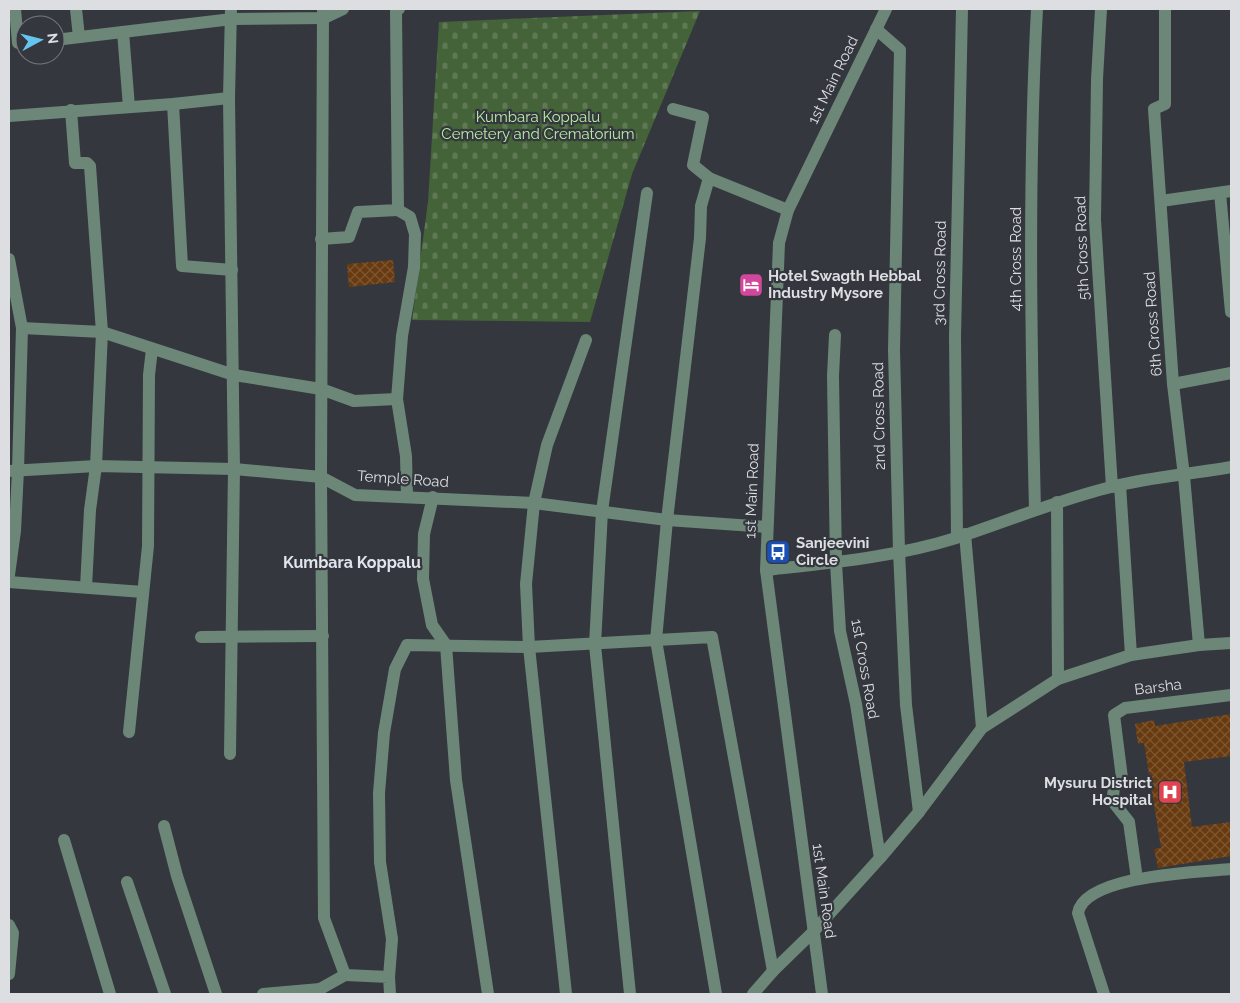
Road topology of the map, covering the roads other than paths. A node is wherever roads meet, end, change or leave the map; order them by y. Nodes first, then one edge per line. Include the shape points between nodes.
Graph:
1 (76, 9) edge
2 (343, 9) edge
3 (399, 9) edge
4 (886, 9) edge
5 (962, 9) edge
6 (1038, 9) edge
7 (1101, 9) edge
8 (1165, 9) edge
9 (324, 13) edge
10 (231, 14) edge
11 (876, 28) junction
12 (123, 32) junction
13 (79, 38) junction
14 (65, 39) edge
15 (229, 98) junction
16 (173, 104) junction
17 (129, 107) junction
18 (673, 109) dead end
19 (72, 110) junction
20 (9, 116) edge
21 (709, 178) junction
22 (1225, 192) edge
23 (647, 193) dead end
24 (1161, 201) junction
25 (398, 210) junction
26 (788, 210) junction
27 (321, 239) junction
28 (9, 259) edge
29 (232, 270) junction
30 (14, 312) edge
31 (1231, 312) edge
32 (22, 328) junction
33 (102, 332) junction
34 (835, 335) dead end
35 (586, 340) dead end
36 (152, 349) junction
37 (1231, 373) edge
38 (234, 375) junction
39 (1172, 384) junction
40 (321, 389) junction
41 (396, 399) junction
42 (96, 466) junction
43 (1231, 466) edge
44 (147, 468) junction
45 (234, 469) junction
46 (14, 470) edge
47 (1184, 476) junction
48 (321, 478) junction
49 (1116, 486) junction
50 (406, 496) junction
51 (433, 497) junction
52 (1057, 502) junction
53 (534, 503) junction
54 (1035, 510) junction
55 (602, 511) junction
56 (667, 520) junction
57 (767, 527) junction
58 (961, 536) junction
59 (899, 551) junction
60 (836, 562) junction
61 (766, 570) junction
62 (9, 575) edge
63 (9, 582) edge
64 (86, 587) junction
65 (143, 592) junction
66 (323, 636) junction
67 (201, 637) dead end
68 (232, 638) junction
69 (656, 640) junction
70 (1231, 643) edge
71 (446, 645) junction
72 (595, 645) junction
73 (1199, 645) junction
74 (529, 647) junction
75 (1131, 655) junction
76 (1058, 679) junction
77 (1231, 695) edge
78 (982, 728) junction
79 (129, 732) dead end
80 (230, 754) dead end
81 (919, 812) junction
82 (164, 826) dead end
83 (64, 840) dead end
84 (880, 858) junction
85 (1231, 869) edge
86 (1137, 879) junction
87 (127, 882) dead end
88 (9, 925) edge
89 (813, 932) junction
90 (773, 971) junction
91 (9, 974) edge
92 (345, 975) junction
93 (389, 977) junction
94 (320, 992) edge
95 (110, 994) edge
96 (165, 994) edge
97 (216, 994) edge
98 (263, 994) edge
99 (390, 994) edge
100 (488, 994) edge
101 (566, 994) edge
102 (630, 994) edge
103 (716, 994) edge
104 (753, 994) edge
105 (822, 994) edge
106 (1104, 994) edge

1 - 13 street
2 - 9 street
3 - 25 street via 396,12
4 - 11 street, 1st Main Road
5 - 58 street, 3rd Cross Road via 955,337
6 - 54 street, 4th Cross Road via 1032,100
7 - 49 street, 5th Cross Road via 1095,220
8 - 24 street, 6th Cross Road via 1165,104 1154,109
9 - 10 street
9 - 27 street
10 - 12 street
10 - 15 street
11 - 26 street, 1st Main Road
11 - 59 street, 2nd Cross Road via 900,50 894,350
12 - 13 street
12 - 17 street
13 - 14 street
15 - 16 street
15 - 29 street
16 - 17 street
16 - 29 street via 182,266
17 - 19 street
18 - 21 street via 703,117 693,166
19 - 20 street
19 - 33 street via 75,162 90,166
21 - 26 street
21 - 56 street via 702,206
22 - 24 street
22 - 31 street
23 - 55 street
24 - 39 street, 6th Cross Road
25 - 27 street via 358,212 349,237
25 - 41 street via 410,216 415,234 414,268 402,336
26 - 57 street, 1st Main Road via 779,243
27 - 40 street
28 - 30 street
29 - 38 street
30 - 32 street
32 - 33 street
32 - 46 street
33 - 36 street via 134,340
33 - 42 street
34 - 60 street, 1st Cross Road
35 - 53 street via 547,445
36 - 38 street
36 - 44 street
37 - 39 street
38 - 40 street
38 - 45 street
39 - 47 street, 6th Cross Road
40 - 41 street via 354,401
40 - 48 street
41 - 50 street via 406,456
42 - 44 street, Temple Road
42 - 46 street, Temple Road
42 - 64 street
43 - 47 street
44 - 45 street, Temple Road
44 - 65 street via 148,546
45 - 48 street, Temple Road
45 - 68 street
46 - 62 street
47 - 49 street
47 - 73 street, 6th Cross Road
48 - 50 street, Temple Road via 355,495
48 - 66 street
49 - 52 street
49 - 75 street, 5th Cross Road
50 - 51 street, Temple Road
51 - 53 street, Temple Road
51 - 71 street via 424,534 423,579 432,625
52 - 54 street
52 - 76 street
53 - 55 street, Temple Road
53 - 74 street via 526,584
54 - 58 street
55 - 56 street, Temple Road
55 - 72 street
56 - 57 street, Temple Road
56 - 69 street
57 - 61 street, 1st Main Road
58 - 59 street
58 - 78 street, 3rd Cross Road
59 - 60 street
59 - 81 street, 2nd Cross Road via 906,705
60 - 61 street
60 - 84 street, 1st Cross Road via 840,631 856,704
61 - 89 street, 1st Main Road
63 - 64 street
64 - 65 street
65 - 79 street
66 - 68 street
66 - 92 street via 324,918
67 - 68 street
68 - 80 street
69 - 72 street
69 - 90 street via 712,637
69 - 103 street
70 - 73 street
71 - 74 street
71 - 93 street via 407,645 395,669 384,733 379,793 380,862 392,939
71 - 100 street via 456,780
72 - 74 street
72 - 102 street
73 - 75 street
74 - 101 street
75 - 76 street
76 - 78 street
77 - 86 street, Barsha via 1125,708 1114,715 1122,778 1114,787 1113,796 1114,803 1129,822
78 - 81 street
81 - 84 street
82 - 97 street
83 - 95 street
84 - 89 street
85 - 86 street
86 - 106 street via 1092,894 1079,905 1080,925
87 - 96 street
88 - 91 street via 14,932
89 - 90 street
89 - 105 street, 1st Main Road
90 - 104 street
92 - 93 street
92 - 94 street
93 - 99 street
94 - 98 street

